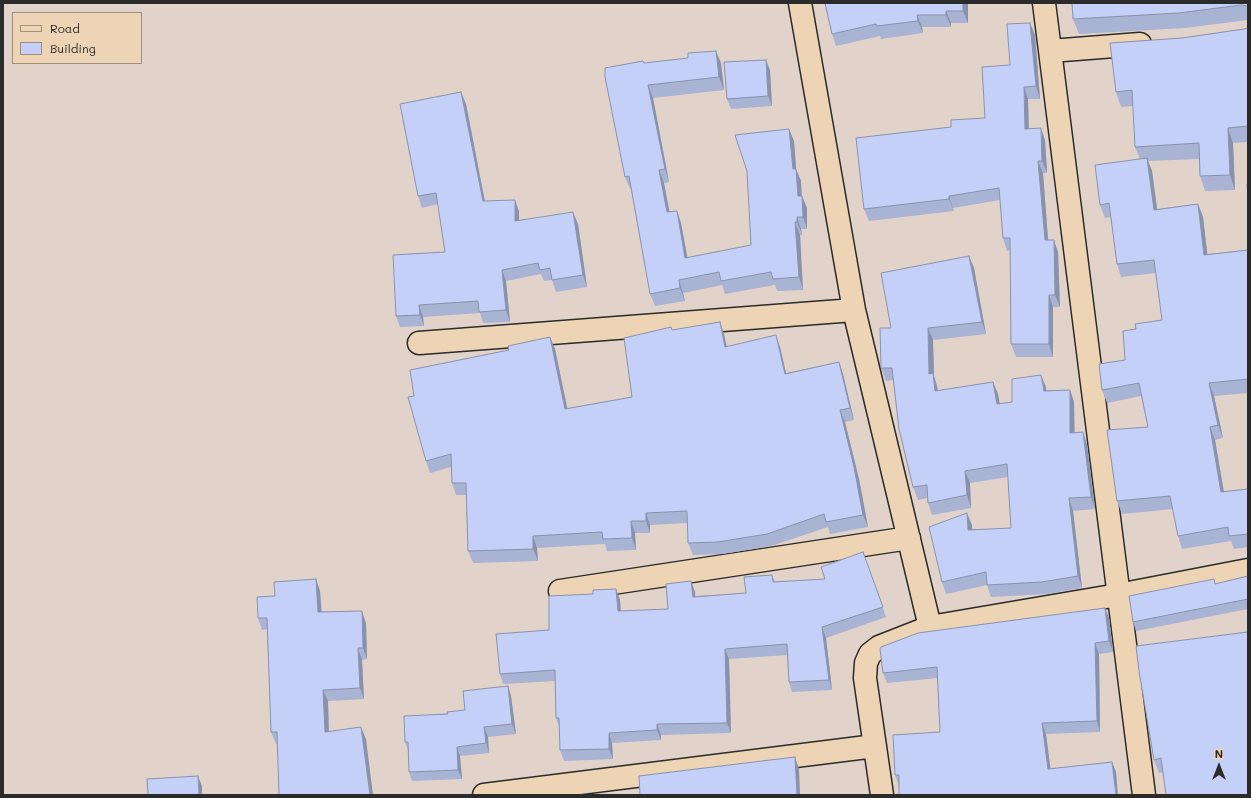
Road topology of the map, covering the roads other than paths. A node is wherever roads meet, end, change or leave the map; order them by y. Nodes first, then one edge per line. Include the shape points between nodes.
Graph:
1 (800, 3) edge
2 (1044, 3) edge
3 (1163, 42) edge
4 (1050, 51) junction
5 (854, 310) junction
6 (419, 343) dead end
7 (909, 538) junction
8 (1248, 570) edge
9 (560, 591) dead end
10 (1118, 595) junction
11 (930, 627) junction
12 (875, 746) junction
13 (484, 795) edge
14 (882, 795) edge
15 (1144, 795) edge

1 - 5 street
2 - 4 street
3 - 4 street
4 - 10 street
5 - 6 street
5 - 7 street
7 - 9 street
7 - 11 street
8 - 10 street
10 - 11 street
10 - 15 street
11 - 12 street via 879,647 870,654 866,663 866,678
12 - 13 street
12 - 14 street

